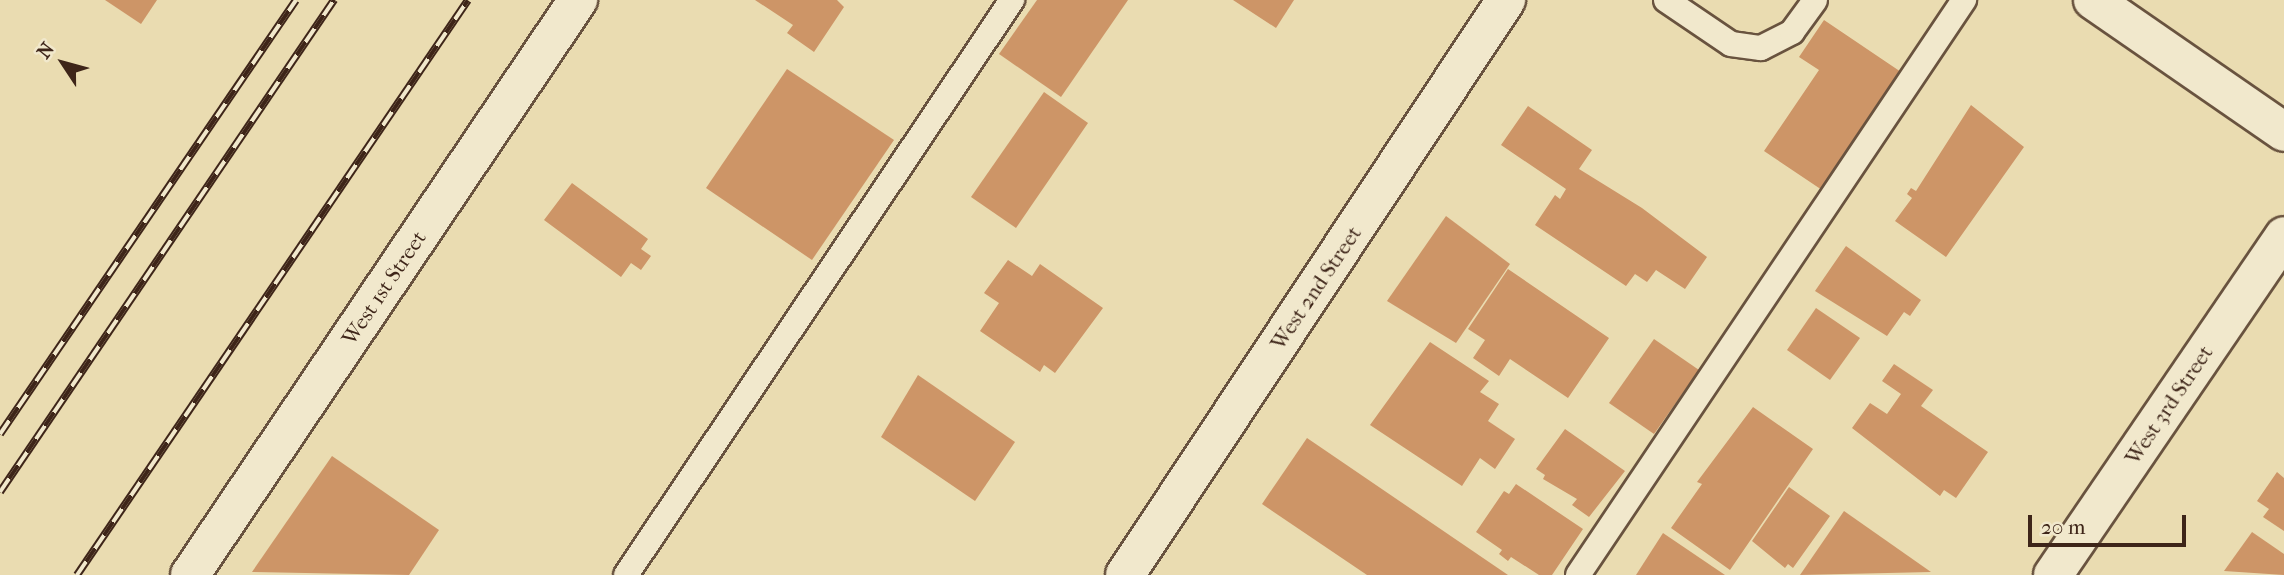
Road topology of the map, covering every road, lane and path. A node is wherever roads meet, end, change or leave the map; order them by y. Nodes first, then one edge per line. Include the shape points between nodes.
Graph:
1 (578, 0) edge
2 (1012, 0) edge
3 (1506, 0) edge
4 (1666, 0) edge
5 (1815, 0) edge
6 (1965, 0) edge
7 (2094, 0) edge
8 (2284, 132) edge
9 (2284, 236) edge
10 (190, 575) edge
11 (626, 575) edge
12 (1125, 575) edge
13 (1578, 575) edge
14 (2053, 575) edge

1 - 10 street, West 1st Street
2 - 11 lane
3 - 12 street, West 2nd Street
4 - 5 lane via 1731,44 1761,48 1792,33
6 - 13 lane
7 - 8 street
9 - 14 street, West 3rd Street

